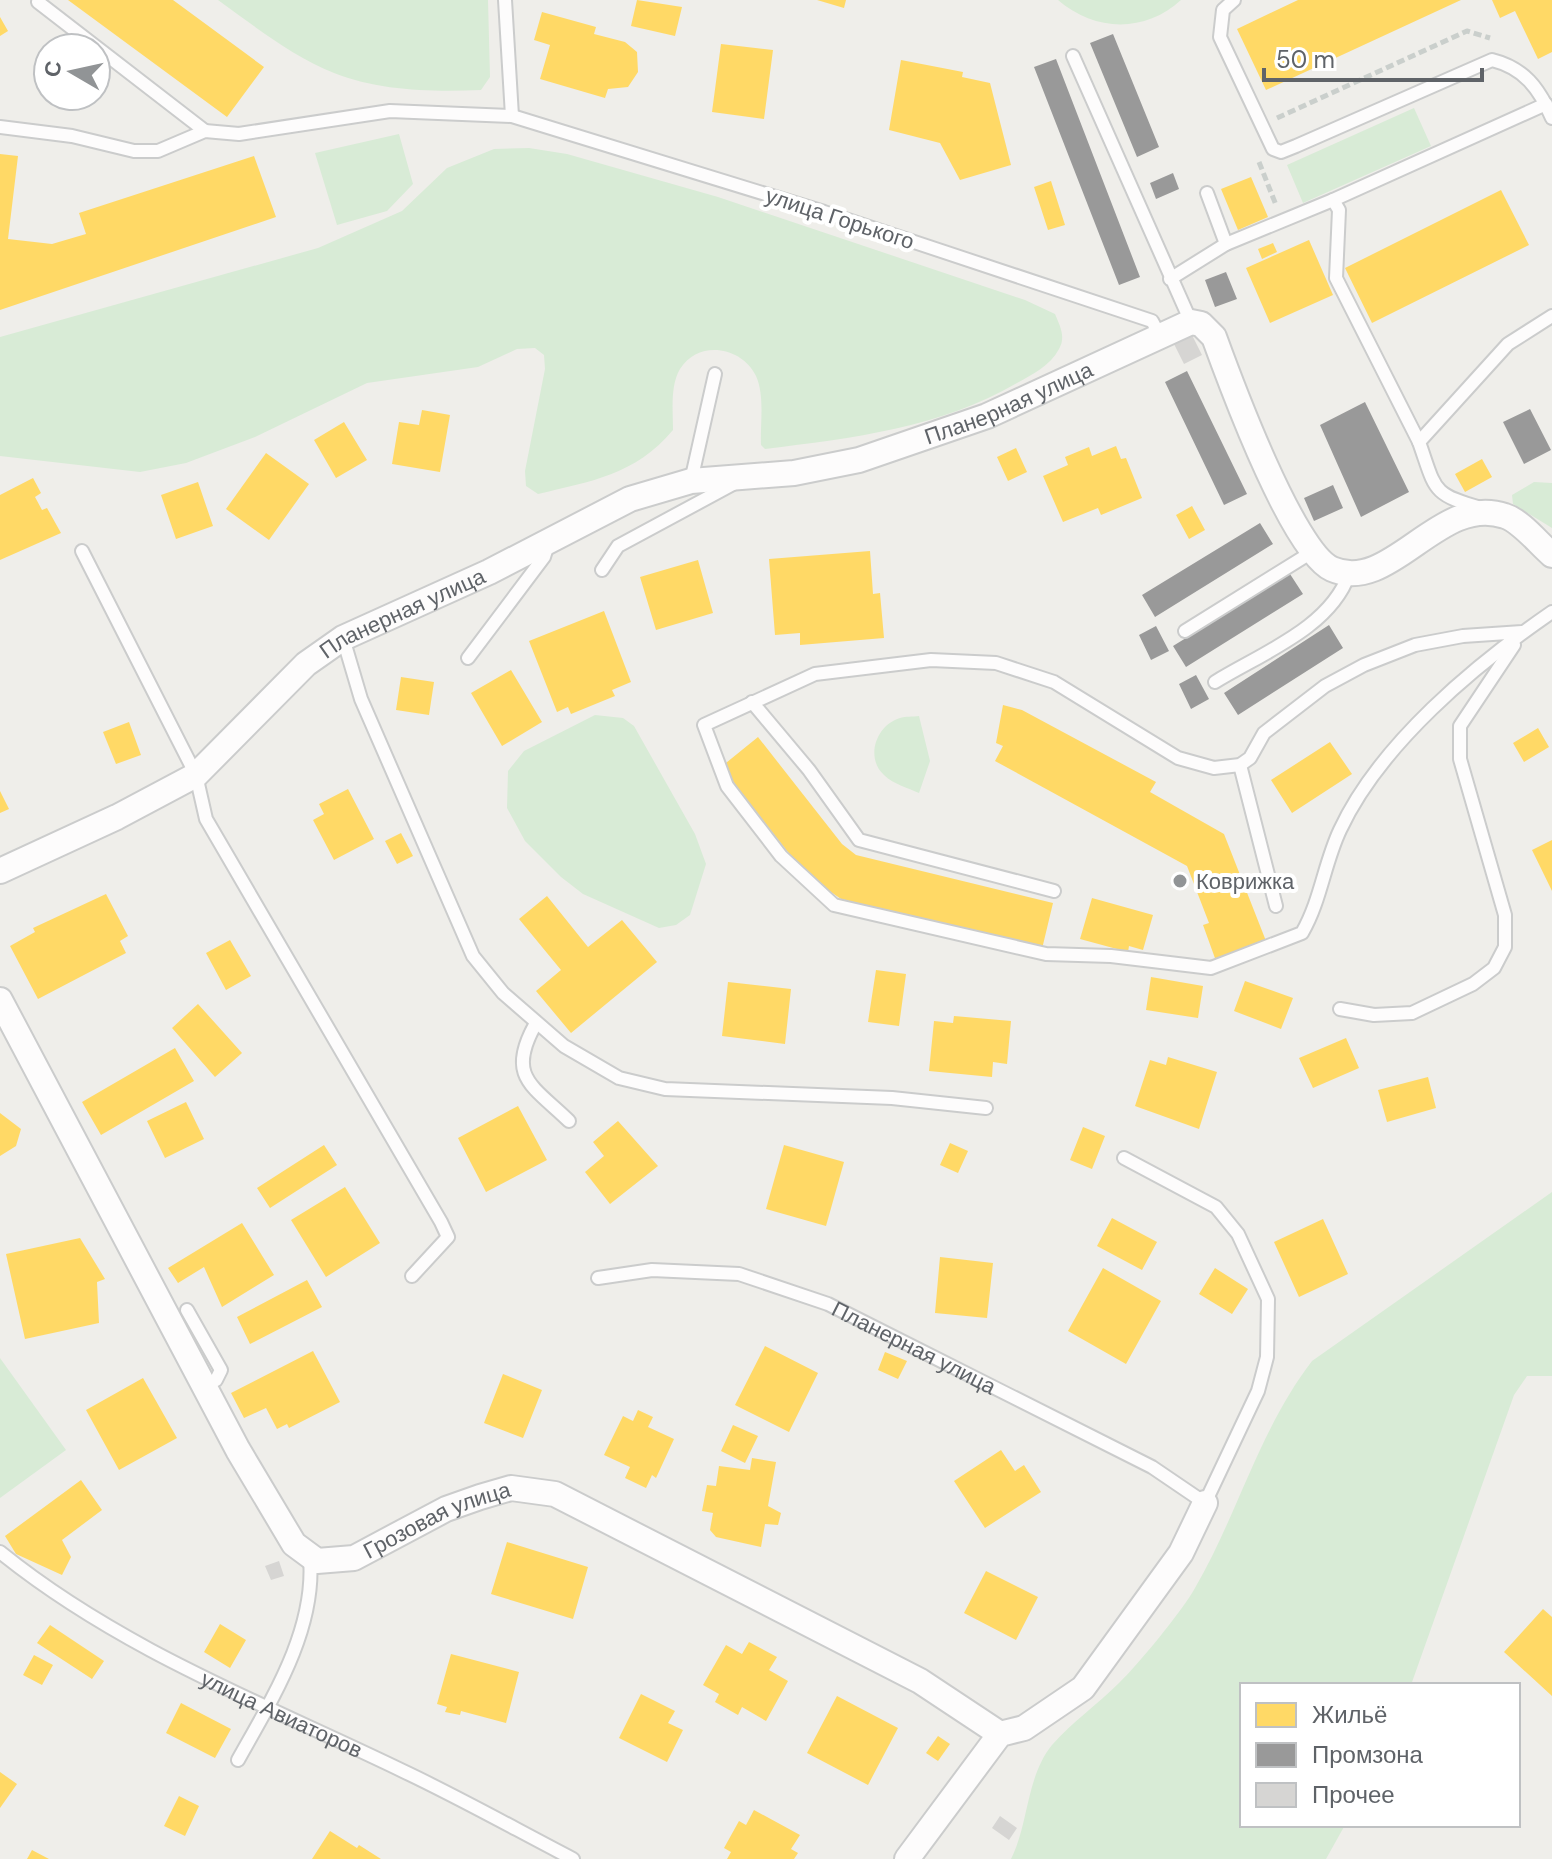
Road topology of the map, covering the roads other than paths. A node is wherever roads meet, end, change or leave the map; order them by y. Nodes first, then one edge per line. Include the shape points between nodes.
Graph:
1 (505, 0) edge
2 (1234, 0) edge
3 (38, 2) dead end
4 (1073, 56) dead end
5 (1546, 104) junction
6 (512, 116) junction
7 (1552, 118) edge
8 (0, 127) edge
9 (205, 131) junction
10 (1207, 193) dead end
11 (1333, 200) junction
12 (1226, 244) junction
13 (1170, 279) junction
14 (1552, 316) edge
15 (1191, 322) junction
16 (1159, 334) junction
17 (715, 374) dead end
18 (1419, 442) junction
19 (739, 480) junction
20 (691, 481) junction
21 (1507, 516) junction
22 (549, 541) junction
23 (82, 551) dead end
24 (1312, 552) junction
25 (1552, 555) edge
26 (602, 570) dead end
27 (1349, 574) junction
28 (1552, 612) edge
29 (1185, 631) dead end
30 (1522, 632) junction
31 (343, 638) junction
32 (468, 658) dead end
33 (1215, 682) dead end
34 (752, 702) junction
35 (1240, 765) junction
36 (196, 775) junction
37 (0, 871) edge
38 (1054, 891) dead end
39 (1276, 906) dead end
40 (0, 1000) edge
41 (1340, 1009) dead end
42 (535, 1025) junction
43 (986, 1108) dead end
44 (569, 1121) dead end
45 (1124, 1158) dead end
46 (412, 1276) dead end
47 (598, 1278) dead end
48 (187, 1310) dead end
49 (203, 1386) junction
50 (1205, 1503) junction
51 (0, 1552) edge
52 (310, 1558) junction
53 (266, 1709) junction
54 (1000, 1734) junction
55 (238, 1760) dead end
56 (573, 1859) edge
57 (907, 1859) edge

1 - 6 lane
2 - 5 lane via 1223,10 1220,37 1273,149 1281,152 1492,60 1524,75
3 - 9 lane
4 - 13 lane
5 - 7 lane
5 - 11 lane
6 - 9 lane, улица Горького via 390,111 239,134
6 - 16 lane, улица Горького via 1152,321
8 - 9 lane via 134,151 158,151
10 - 12 lane
11 - 12 lane
11 - 18 lane via 1339,210 1336,278
12 - 13 lane
13 - 15 lane
14 - 18 lane via 1508,344
15 - 16 street, Планерная улица
15 - 24 street via 1214,337 1268,472
16 - 19 street, Планерная улица via 987,416 928,437 859,460
17 - 20 lane
18 - 21 lane via 1445,498
19 - 20 street, Планерная улица
19 - 26 lane via 618,546
20 - 22 street, Планерная улица via 630,499
21 - 25 street
21 - 27 street via 1459,517 1405,551
22 - 31 street, Планерная улица
22 - 32 lane via 544,557
23 - 36 lane
24 - 27 street via 1331,569
24 - 29 lane
27 - 33 lane via 1343,592 1321,617
28 - 30 lane
30 - 34 lane via 1401,742 1360,795 1340,831 1318,905 1302,933 1211,968 1046,954 834,905 781,856 727,786 704,725
30 - 35 lane via 1415,645 1364,665 1325,686 1264,733
30 - 41 lane via 1460,726 1460,759 1505,915 1505,947 1494,968 1473,984 1412,1013 1374,1015
31 - 36 street, Планерная улица via 306,664
31 - 42 lane via 361,699 473,956
34 - 35 lane via 815,674 931,660 996,663 1054,682 1178,758 1214,768
34 - 38 lane via 859,840
35 - 39 lane
36 - 37 street
36 - 46 lane via 206,819 448,1237
40 - 49 street
42 - 43 lane via 619,1078 665,1089 892,1098
42 - 44 lane via 520,1057 522,1070
45 - 50 lane via 1216,1207 1238,1234 1268,1299 1267,1357 1258,1391
47 - 50 lane, Планерная улица via 652,1270 739,1274 828,1304 1152,1467
48 - 49 lane via 221,1370 216,1380
49 - 52 street via 294,1544
50 - 54 street via 1181,1553 1083,1688 1024,1728
51 - 53 lane, улица Авиаторов via 116,1633
52 - 53 lane via 308,1603
52 - 54 street, Грозовая улица via 354,1558 446,1509 511,1488 555,1494 920,1681
53 - 55 lane
53 - 56 lane, улица Авиаторов via 406,1772
54 - 57 street

